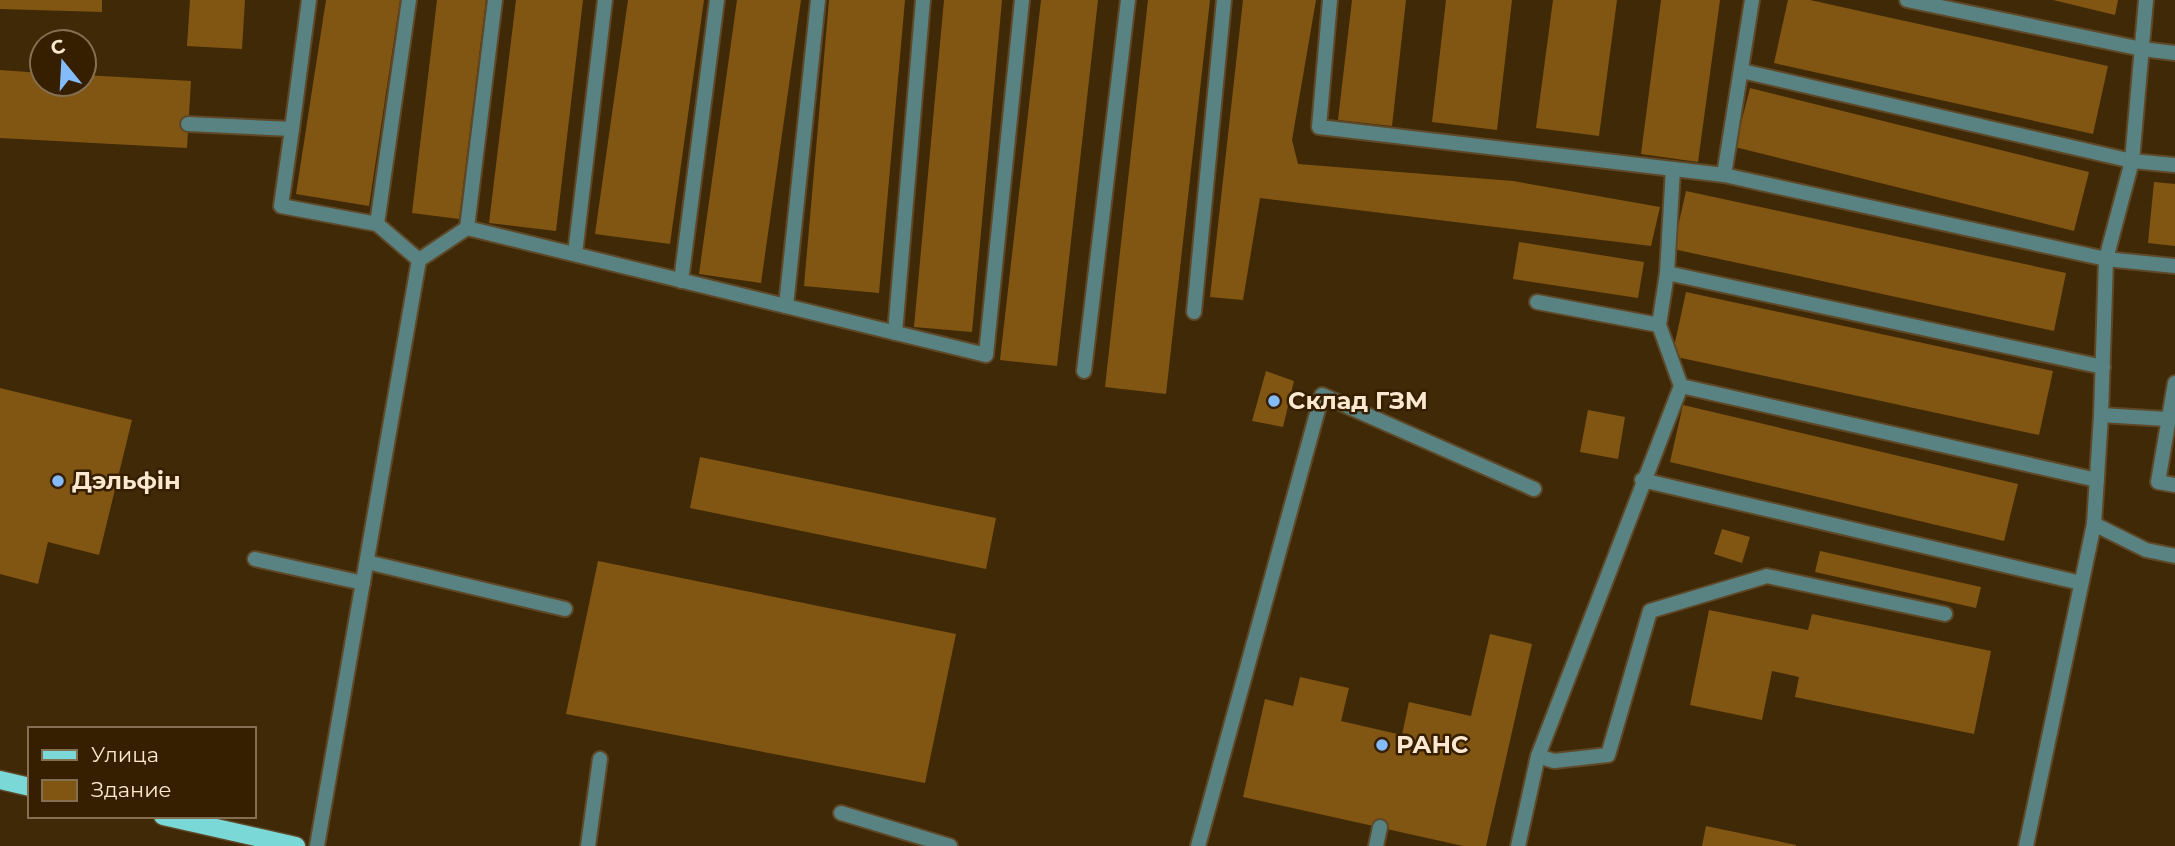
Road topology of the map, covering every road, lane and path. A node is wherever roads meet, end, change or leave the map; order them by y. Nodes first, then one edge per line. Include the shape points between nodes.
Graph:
1 (309, 0) edge
2 (410, 0) edge
3 (495, 0) edge
4 (606, 0) edge
5 (717, 0) edge
6 (818, 0) edge
7 (923, 0) edge
8 (1022, 0) edge
9 (1128, 0) edge
10 (1224, 0) edge
11 (1330, 0) edge
12 (1752, 0) edge
13 (1907, 0) edge
14 (2146, 0) edge
15 (2142, 49) junction
16 (2175, 52) edge
17 (1742, 71) junction
18 (188, 124) dead end
19 (292, 129) junction
20 (2132, 161) junction
21 (2175, 165) edge
22 (1673, 169) junction
23 (1724, 175) junction
24 (377, 224) junction
25 (467, 228) junction
26 (575, 254) junction
27 (2106, 259) junction
28 (419, 260) junction
29 (2175, 266) edge
30 (1667, 273) junction
31 (681, 281) junction
32 (1537, 302) dead end
33 (786, 306) junction
34 (1194, 312) dead end
35 (1659, 326) junction
36 (895, 333) junction
37 (2103, 367) junction
38 (1084, 371) dead end
39 (2175, 383) edge
40 (1681, 386) junction
41 (2101, 415) junction
42 (2167, 419) junction
43 (1642, 480) junction
44 (2097, 480) junction
45 (2175, 485) edge
46 (1534, 489) dead end
47 (2094, 524) junction
48 (2175, 556) edge
49 (255, 559) dead end
50 (367, 562) junction
51 (363, 583) junction
52 (2081, 583) junction
53 (565, 609) dead end
54 (1945, 614) dead end
55 (1538, 756) junction
56 (600, 759) dead end
57 (0, 780) edge
58 (28, 787) edge
59 (841, 813) dead end
60 (172, 818) edge
61 (1380, 827) dead end
62 (296, 846) edge
63 (317, 846) edge
64 (589, 846) edge
65 (950, 846) edge
66 (1198, 846) edge
67 (1376, 846) edge
68 (1518, 846) edge
69 (2026, 846) edge

1 - 19 lane
2 - 24 lane
3 - 25 lane
4 - 26 lane
5 - 31 lane
6 - 33 lane
7 - 36 lane
8 - 36 lane via 986,355
9 - 38 lane
10 - 34 lane
11 - 22 lane via 1319,127
12 - 17 lane
13 - 15 lane
14 - 15 lane
15 - 16 lane
15 - 20 lane
17 - 20 lane
17 - 23 lane
18 - 19 lane
19 - 24 lane via 281,206
20 - 21 lane
20 - 27 lane
22 - 23 lane
22 - 30 lane
23 - 27 lane
24 - 28 lane
25 - 26 lane
25 - 28 lane
26 - 31 lane
27 - 29 lane
27 - 37 lane
28 - 50 lane
30 - 35 lane
30 - 37 lane
31 - 33 lane
32 - 35 lane
33 - 36 lane
35 - 40 lane
37 - 41 lane
39 - 42 lane
40 - 43 lane
40 - 44 lane
41 - 42 lane
41 - 44 lane
42 - 45 lane via 2158,482
43 - 52 lane
43 - 55 lane
44 - 47 lane
46 - 66 lane via 1322,395
47 - 48 lane via 2146,550
47 - 52 lane
49 - 51 lane
50 - 51 lane
50 - 53 lane
51 - 63 lane
52 - 69 lane
54 - 55 lane via 1768,576 1650,611 1608,755 1554,761
55 - 68 lane
56 - 64 lane
57 - 58 main road
59 - 65 lane
60 - 62 main road
61 - 67 lane

